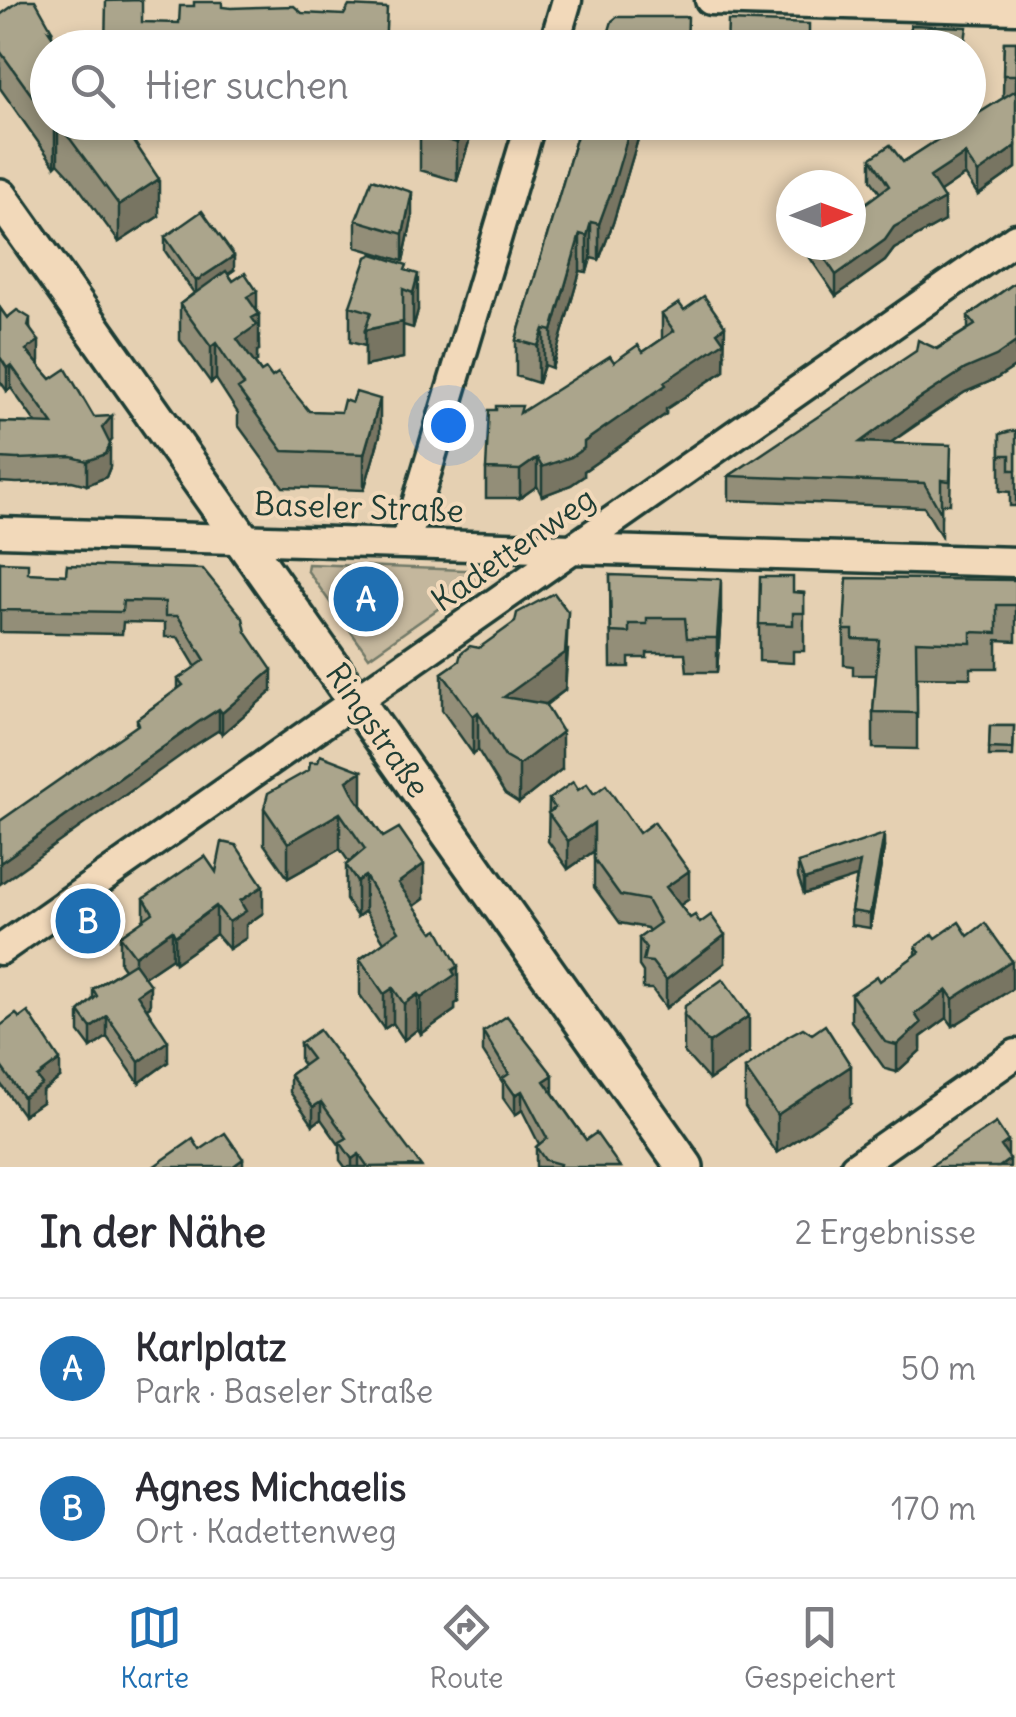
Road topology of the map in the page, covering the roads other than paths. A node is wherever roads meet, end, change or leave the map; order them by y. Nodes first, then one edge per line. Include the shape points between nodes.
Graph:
1 (567, 0) edge
2 (710, 0) edge
3 (1016, 9) edge
4 (558, 30) edge
5 (526, 140) edge
6 (0, 197) edge
7 (1016, 238) edge
8 (0, 532) edge
9 (244, 539) junction
10 (405, 544) junction
11 (574, 548) junction
12 (1016, 562) edge
13 (358, 700) junction
14 (0, 950) edge
15 (1016, 1054) edge
16 (685, 1167) edge
17 (855, 1167) edge

1 - 4 street
2 - 3 street
5 - 10 street
6 - 9 street, Ringstraße
7 - 11 street, Kadettenweg
8 - 9 street, Baseler Straße
9 - 10 street, Baseler Straße
9 - 13 street, Ringstraße
10 - 11 street, Baseler Straße
11 - 12 street, Baseler Straße
11 - 13 street, Kadettenweg
13 - 14 street, Kadettenweg
13 - 16 street, Ringstraße
15 - 17 street

